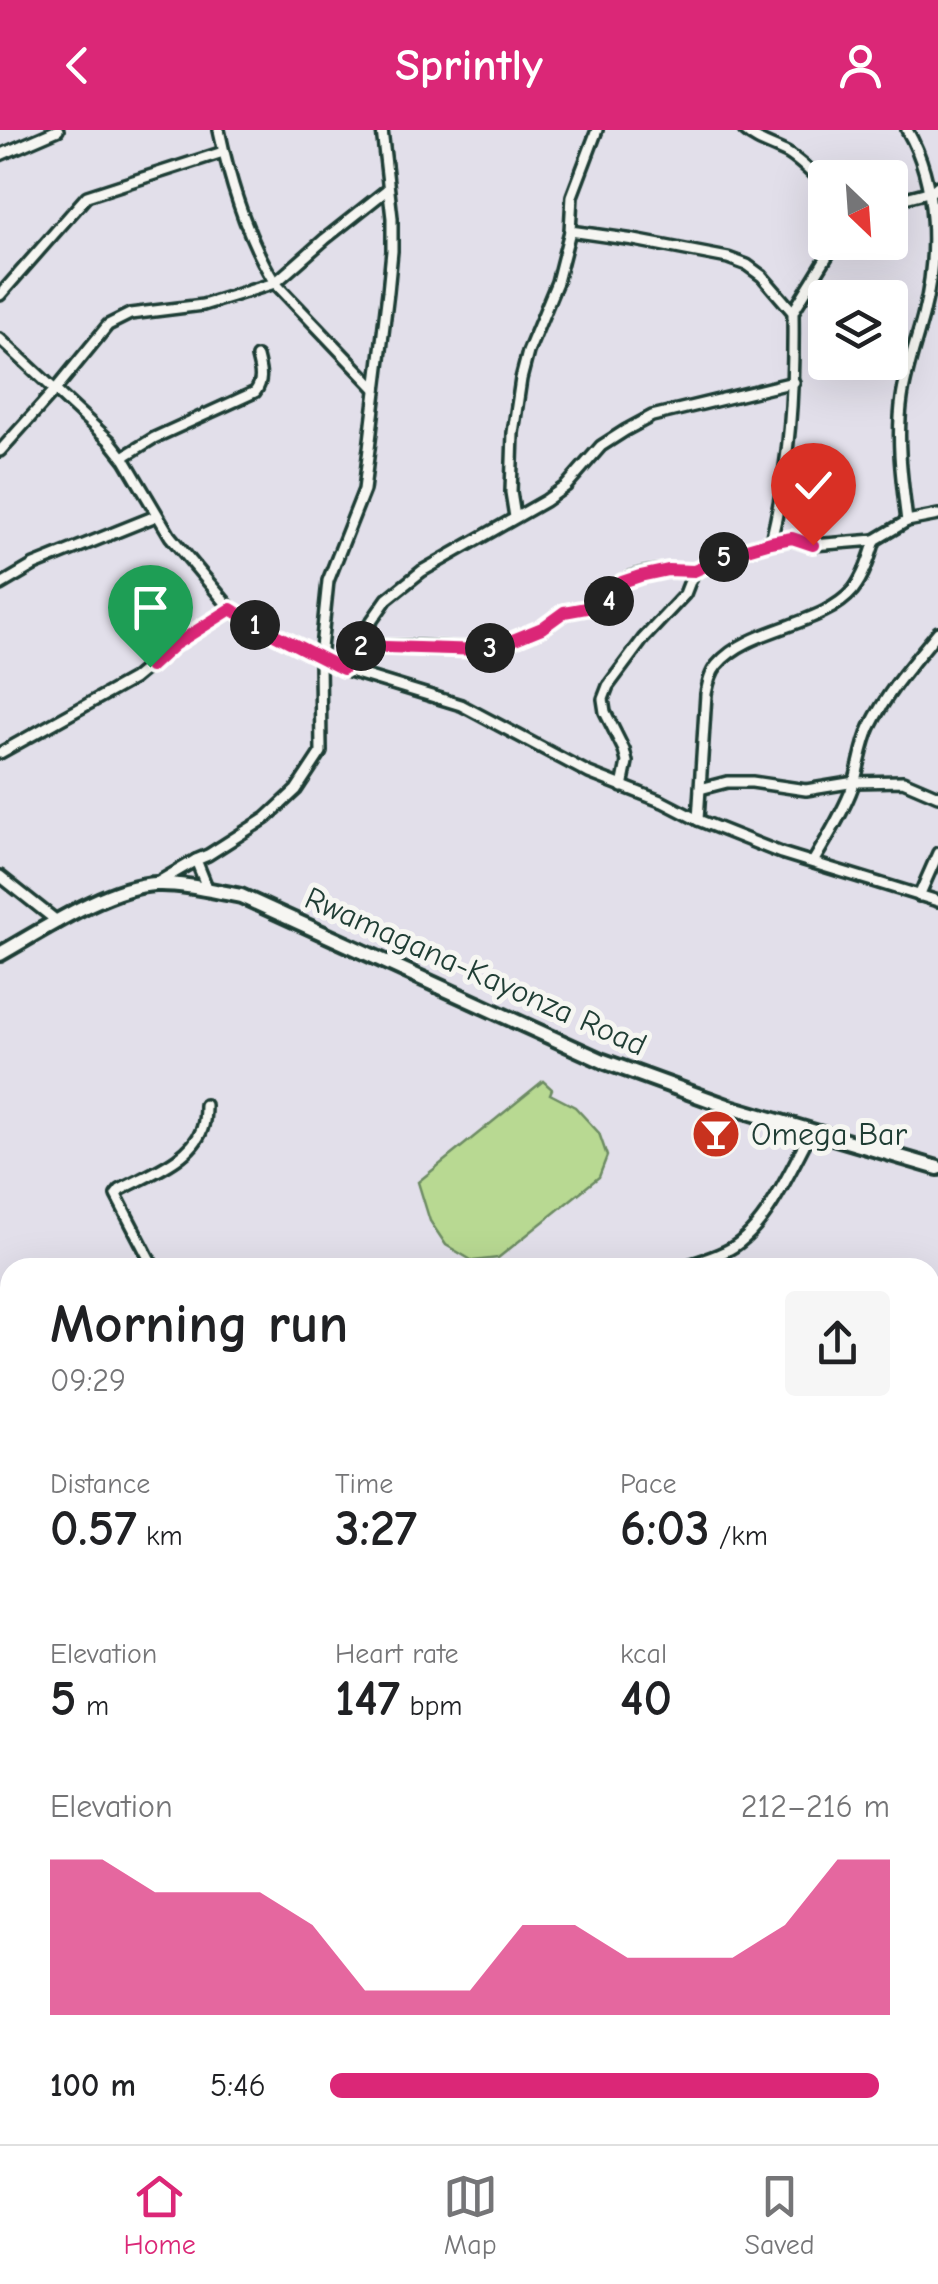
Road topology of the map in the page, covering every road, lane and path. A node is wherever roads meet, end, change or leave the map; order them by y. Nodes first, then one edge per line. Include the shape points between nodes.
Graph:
1 (58, 130) edge
2 (219, 130) edge
3 (382, 130) edge
4 (597, 130) edge
5 (744, 130) edge
6 (906, 130) edge
7 (223, 152) junction
8 (0, 156) edge
9 (808, 169) edge
10 (935, 189) edge
11 (388, 190) junction
12 (908, 197) edge
13 (570, 231) junction
14 (825, 260) edge
15 (276, 282) junction
16 (0, 295) edge
17 (793, 312) junction
18 (0, 338) edge
19 (257, 356) dead end
20 (794, 382) junction
21 (55, 390) junction
22 (376, 390) junction
23 (0, 452) edge
24 (123, 457) junction
25 (938, 515) edge
26 (156, 516) junction
27 (515, 517) junction
28 (907, 522) junction
29 (875, 540) junction
30 (771, 542) junction
31 (694, 571) junction
32 (0, 585) edge
33 (231, 609) junction
34 (938, 632) edge
35 (354, 646) junction
36 (320, 658) junction
37 (343, 669) junction
38 (0, 753) edge
39 (854, 782) junction
40 (622, 787) junction
41 (700, 789) junction
42 (938, 796) edge
43 (698, 820) junction
44 (938, 854) edge
45 (196, 860) junction
46 (813, 862) junction
47 (0, 876) edge
48 (155, 884) junction
49 (208, 890) junction
50 (919, 896) junction
51 (938, 901) edge
52 (58, 922) junction
53 (0, 954) edge
54 (206, 1105) dead end
55 (811, 1132) junction
56 (938, 1168) edge
57 (149, 1258) edge
58 (708, 1258) edge

1 - 8 street
2 - 7 street
3 - 11 street
4 - 13 street via 572,196
5 - 9 street
6 - 10 street
7 - 15 street via 248,228
7 - 16 street via 87,196
10 - 12 street
10 - 28 street via 932,274 902,400 899,452
11 - 15 street
11 - 22 street via 392,251
13 - 17 street via 728,258 762,276
13 - 27 street via 521,378 513,433
14 - 17 street
15 - 21 street via 204,305 119,318
15 - 22 street
17 - 20 street
18 - 21 street
19 - 24 street via 261,378 255,392
20 - 27 street via 652,416 601,446 566,486
20 - 30 street
21 - 23 street
21 - 24 street
22 - 36 street via 364,490 328,581
24 - 26 street
25 - 28 street
26 - 32 street
26 - 33 street
27 - 35 street via 422,570 387,599
28 - 29 street
29 - 30 street
29 - 41 street via 843,600 745,644 717,665 706,694
30 - 31 street
31 - 35 street via 630,579 603,605 564,612 542,628 483,650
31 - 40 street via 685,594 643,640 603,700 627,762
33 - 36 street
33 - 38 street via 133,679
34 - 39 street via 880,707
35 - 37 street
36 - 37 street
36 - 45 street via 321,752 312,769 266,818
37 - 40 street via 462,705
39 - 41 street via 806,790 752,782
39 - 42 street via 903,781
39 - 46 street
40 - 43 street
41 - 43 street
43 - 46 street
44 - 50 street
45 - 48 street
45 - 49 street
46 - 50 street
47 - 52 street
48 - 49 highway, Rwamagana-Kayonza Road
48 - 52 highway, Rwamagana-Kayonza Road via 110,895
49 - 55 highway, Rwamagana-Kayonza Road via 241,896 603,1061
50 - 51 street
52 - 53 highway, Rwamagana-Kayonza Road
54 - 57 street via 204,1125 190,1148 116,1195
55 - 56 highway, Rwamagana-Kayonza Road
55 - 58 street via 745,1238

